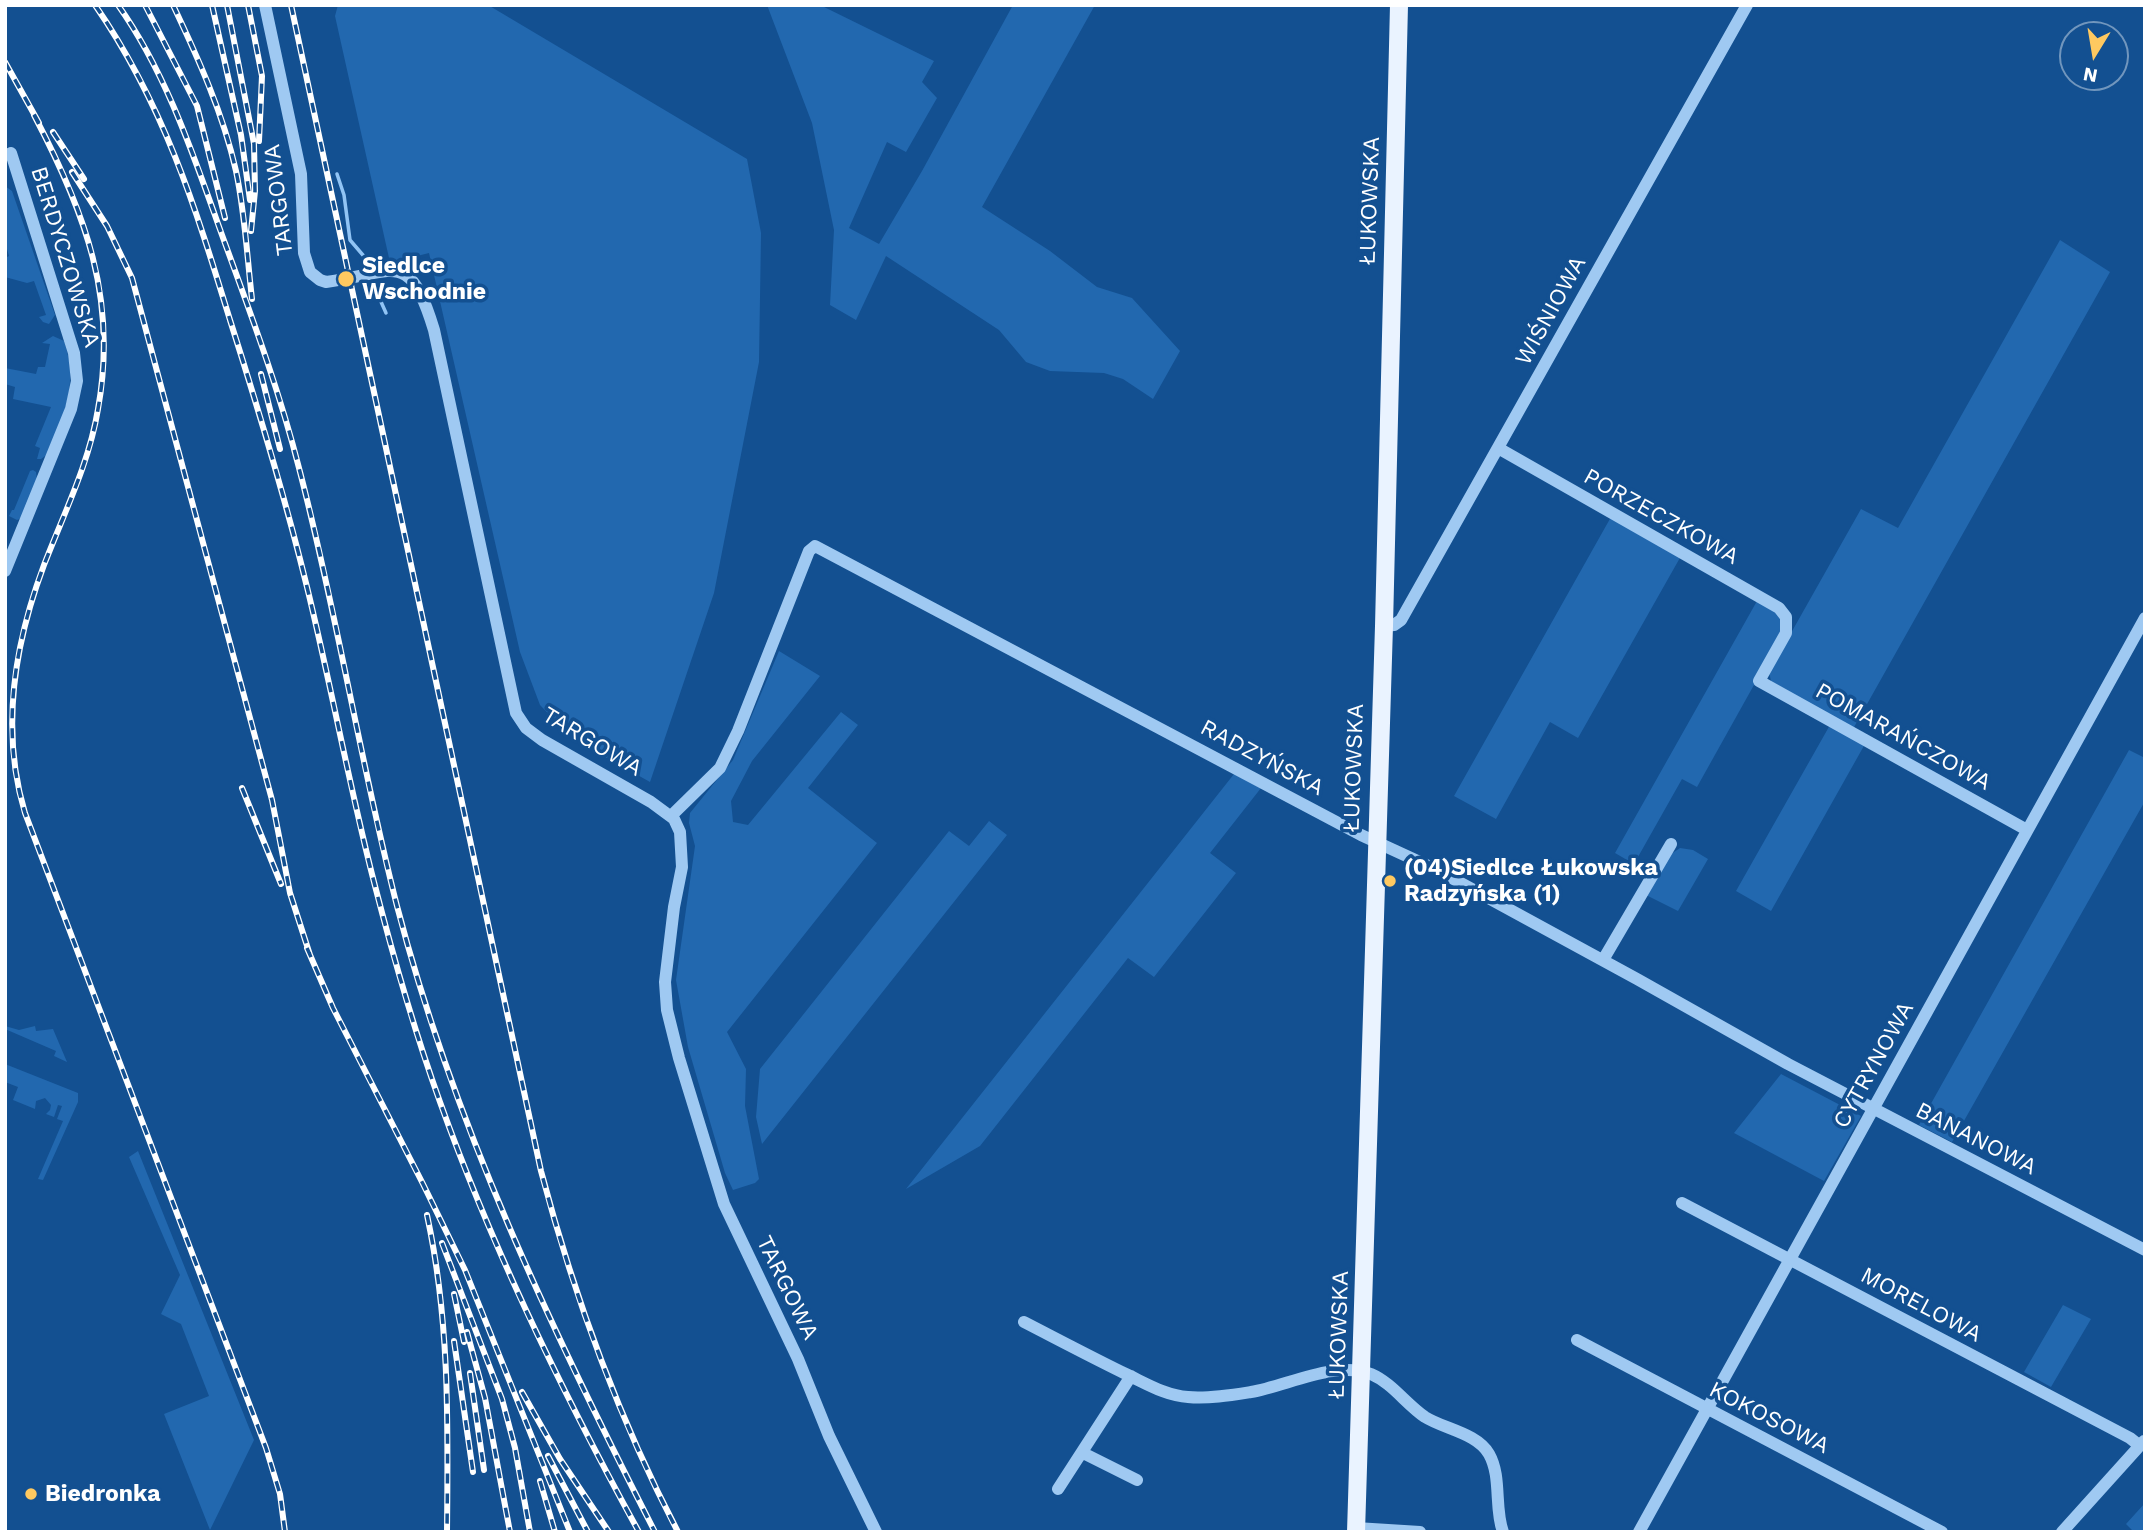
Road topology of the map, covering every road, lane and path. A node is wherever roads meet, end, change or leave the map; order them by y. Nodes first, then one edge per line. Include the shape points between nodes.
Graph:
1 (265, 5) edge
2 (1399, 5) edge
3 (1747, 5) edge
4 (10, 153) dead end
5 (1498, 448) junction
6 (5, 571) edge
7 (2145, 618) edge
8 (1384, 625) junction
9 (1759, 681) joint
10 (671, 816) junction
11 (2026, 830) junction
12 (1376, 842) junction
13 (1671, 844) dead end
14 (1603, 960) junction
15 (1788, 1064) joint
16 (1874, 1110) junction
17 (1682, 1203) dead end
18 (2145, 1250) edge
19 (1791, 1260) junction
20 (1024, 1322) dead end
21 (1577, 1340) dead end
22 (1362, 1371) junction
23 (1131, 1376) junction
24 (1707, 1410) junction
25 (2142, 1443) edge
26 (1083, 1453) junction
27 (1137, 1480) dead end
28 (1058, 1489) dead end
29 (1356, 1530) edge
30 (876, 1532) edge
31 (1420, 1532) edge
32 (1503, 1532) edge
33 (1639, 1532) edge
34 (1942, 1532) edge
35 (2062, 1532) edge

1 - 10 street, TARGOWA via 301,174 304,253 310,272 326,282 384,270 400,272 414,280 426,304 516,713 542,740
2 - 8 main road, ŁUKOWSKA
3 - 5 street, WIŚNIOWA
4 - 6 street, BERDYCZOWSKA via 74,353 76,394
5 - 8 street, WIŚNIOWA via 1401,620
5 - 9 street, PORZECZKOWA via 1779,608 1786,617 1786,634
7 - 11 street, CYTRYNOWA
8 - 12 main road, ŁUKOWSKA
9 - 11 street, POMARAŃCZOWA
10 - 12 street, RADZYŃSKA via 720,768 809,551 816,546
10 - 30 street, TARGOWA via 680,832 682,867 665,982 679,1058 729,1216
11 - 16 street, CYTRYNOWA
12 - 14 street, RADZYŃSKA
12 - 22 main road, ŁUKOWSKA
13 - 14 street
14 - 15 street, RADZYŃSKA
15 - 16 street, BANANOWA
16 - 18 street, BANANOWA
16 - 19 street, CYTRYNOWA
17 - 19 street, MORELOWA
19 - 24 street, CYTRYNOWA
19 - 25 street, MORELOWA
20 - 23 street
21 - 24 street, KOKOSOWA
22 - 23 street via 1316,1374 1252,1392 1197,1397 1168,1393
22 - 29 main road, ŁUKOWSKA
22 - 32 street via 1383,1381 1425,1416 1484,1447 1490,1456
23 - 26 street
24 - 33 street, CYTRYNOWA
24 - 34 street, KOKOSOWA
25 - 35 street
26 - 27 street
26 - 28 street
29 - 31 street

